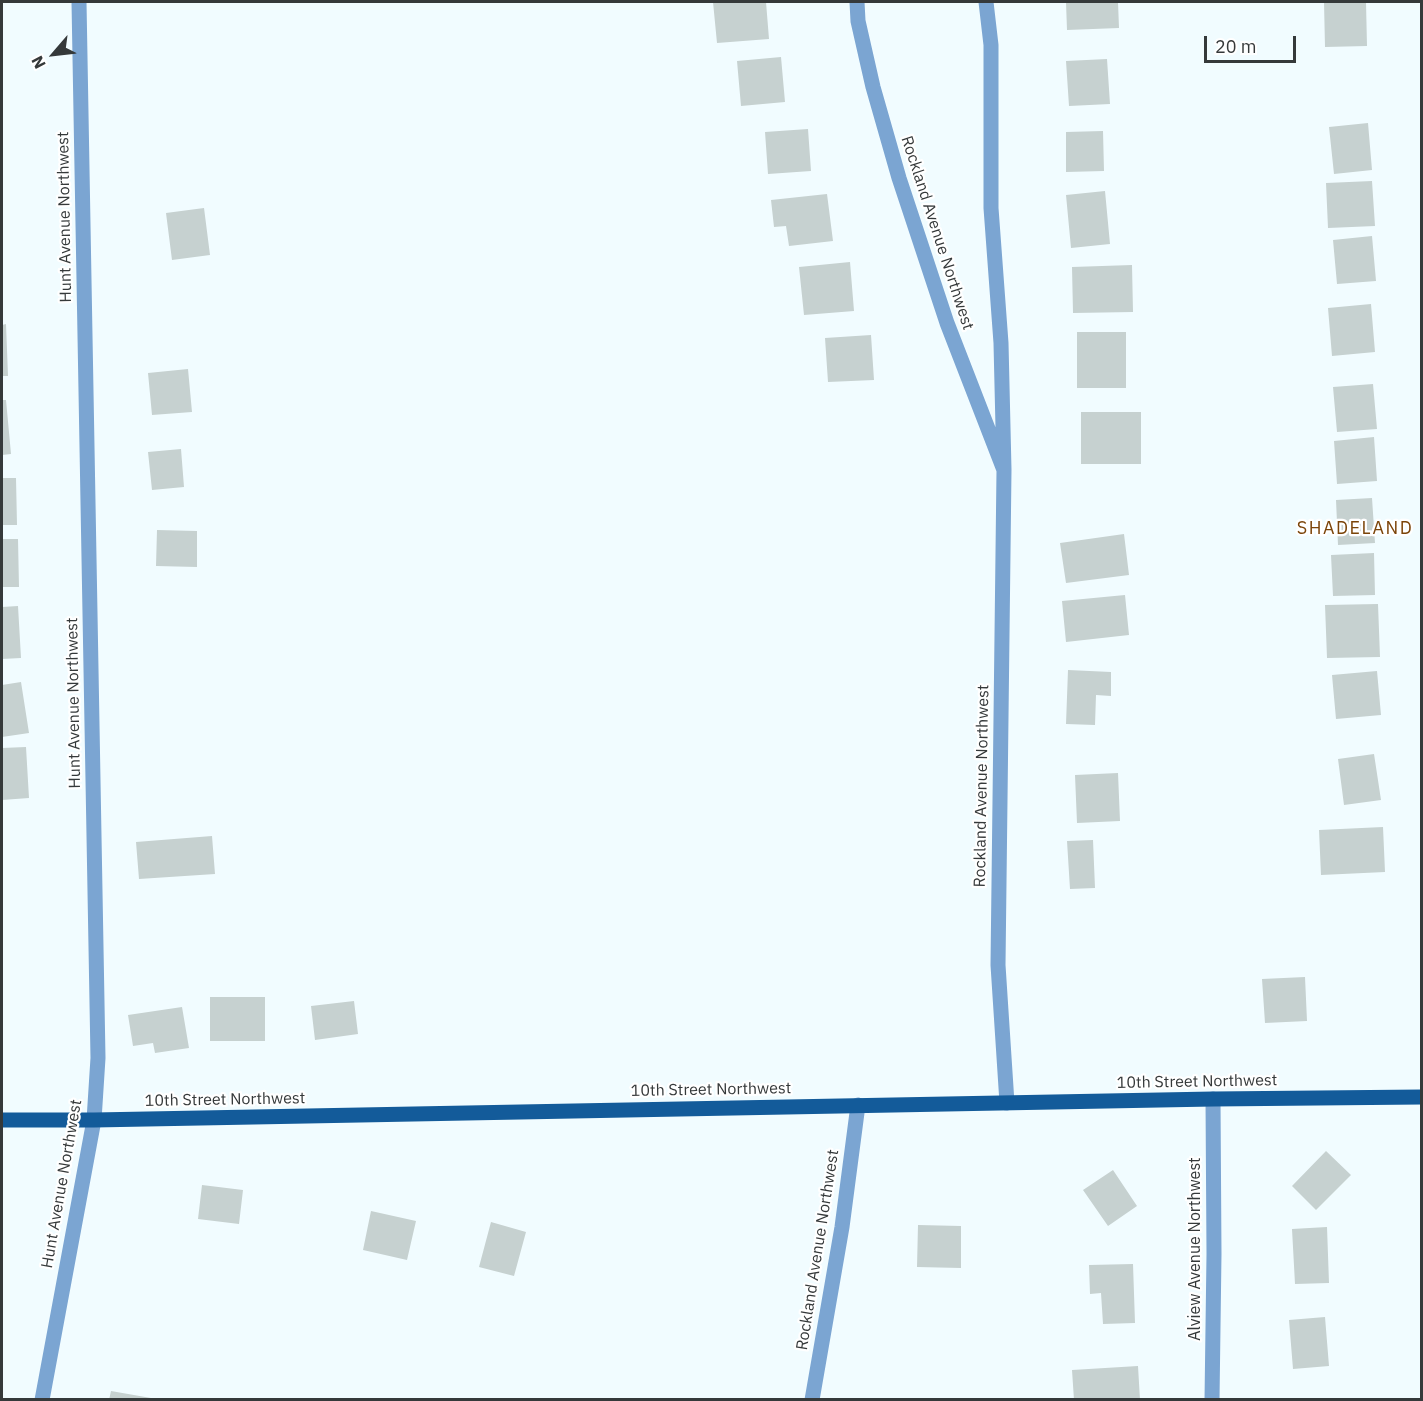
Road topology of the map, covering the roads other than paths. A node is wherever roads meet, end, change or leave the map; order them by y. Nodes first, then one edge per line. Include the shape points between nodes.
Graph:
1 (80, 2) edge
2 (857, 2) edge
3 (987, 2) edge
4 (1004, 470) junction
5 (1422, 1097) edge
6 (1213, 1099) junction
7 (1007, 1103) junction
8 (858, 1106) junction
9 (2, 1120) edge
10 (94, 1120) junction
11 (42, 1400) edge
12 (812, 1400) edge
13 (1212, 1400) edge

1 - 10 street, Hunt Avenue Northwest via 98,1058
2 - 4 street, Rockland Avenue Northwest via 873,87 898,178 946,323
3 - 4 street, Rockland Avenue Northwest via 991,45 991,208 1001,343
4 - 7 street, Rockland Avenue Northwest via 998,965
5 - 6 main road, 10th Street Northwest
6 - 7 main road, 10th Street Northwest
6 - 13 street, Alview Avenue Northwest
7 - 8 main road, 10th Street Northwest
8 - 10 main road, 10th Street Northwest
8 - 12 street, Rockland Avenue Northwest
9 - 10 main road, 10th Street Northwest
10 - 11 street, Hunt Avenue Northwest

